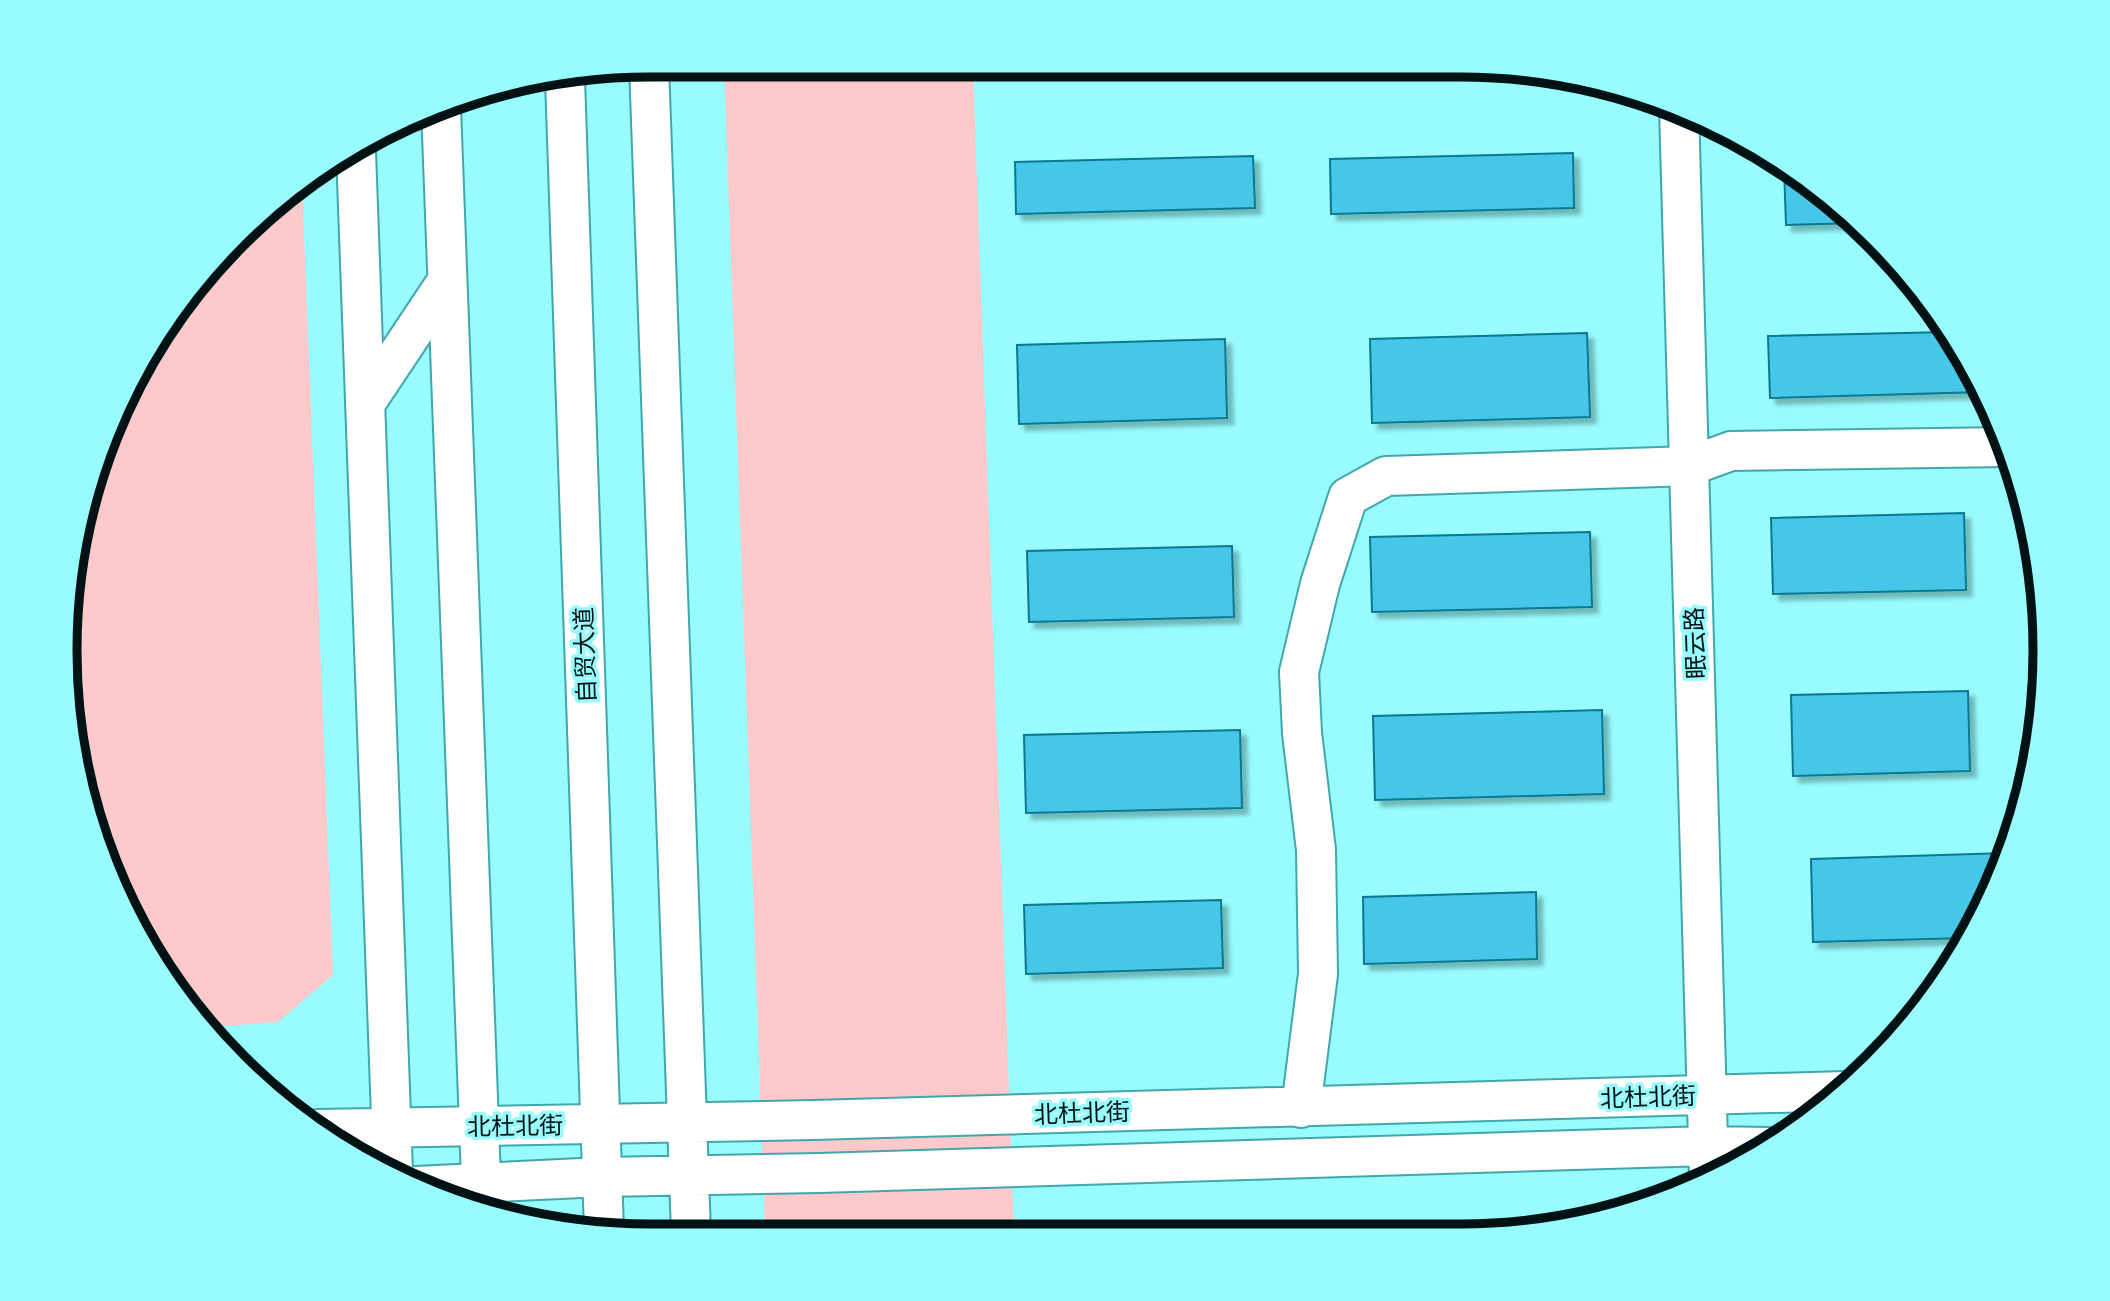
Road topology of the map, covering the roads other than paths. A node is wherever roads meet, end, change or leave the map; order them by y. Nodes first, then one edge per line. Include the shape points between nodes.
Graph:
1 (649, 77) edge
2 (565, 84) edge
3 (441, 117) edge
4 (1679, 121) edge
5 (356, 159) edge
6 (447, 281) junction
7 (365, 404) junction
8 (1995, 447) edge
9 (1690, 466) junction
10 (1826, 1092) edge
11 (1707, 1095) junction
12 (1301, 1108) junction
13 (687, 1122) junction
14 (600, 1124) junction
15 (479, 1126) junction
16 (392, 1128) junction
17 (335, 1129) edge
18 (1727, 1157) edge
19 (1709, 1162) edge
20 (393, 1163) edge
21 (689, 1175) junction
22 (602, 1177) junction
23 (462, 1192) edge
24 (481, 1195) edge
25 (604, 1222) edge
26 (691, 1224) edge

1 - 13 main road
2 - 14 main road, 自贸大道
3 - 6 main road
4 - 9 main road, 眠云路
5 - 7 main road
6 - 7 main road
6 - 15 main road
7 - 16 main road
8 - 9 main road via 1731,451
9 - 11 main road, 眠云路
9 - 12 main road via 1386,476 1348,497 1320,584 1299,672 1316,850 1318,974
10 - 11 main road, 北杜北街
11 - 12 main road, 北杜北街
11 - 19 main road, 眠云路
12 - 13 main road, 北杜北街
13 - 14 main road, 北杜北街
13 - 21 main road
14 - 15 main road, 北杜北街
14 - 22 main road, 自贸大道
15 - 16 main road, 北杜北街
15 - 24 main road
16 - 17 main road, 北杜北街
16 - 20 main road
18 - 19 main road, 北杜北街
19 - 21 main road, 北杜北街
21 - 22 main road, 北杜北街
21 - 26 main road
22 - 24 main road, 北杜北街
22 - 25 main road, 自贸大道
23 - 24 main road, 北杜北街

